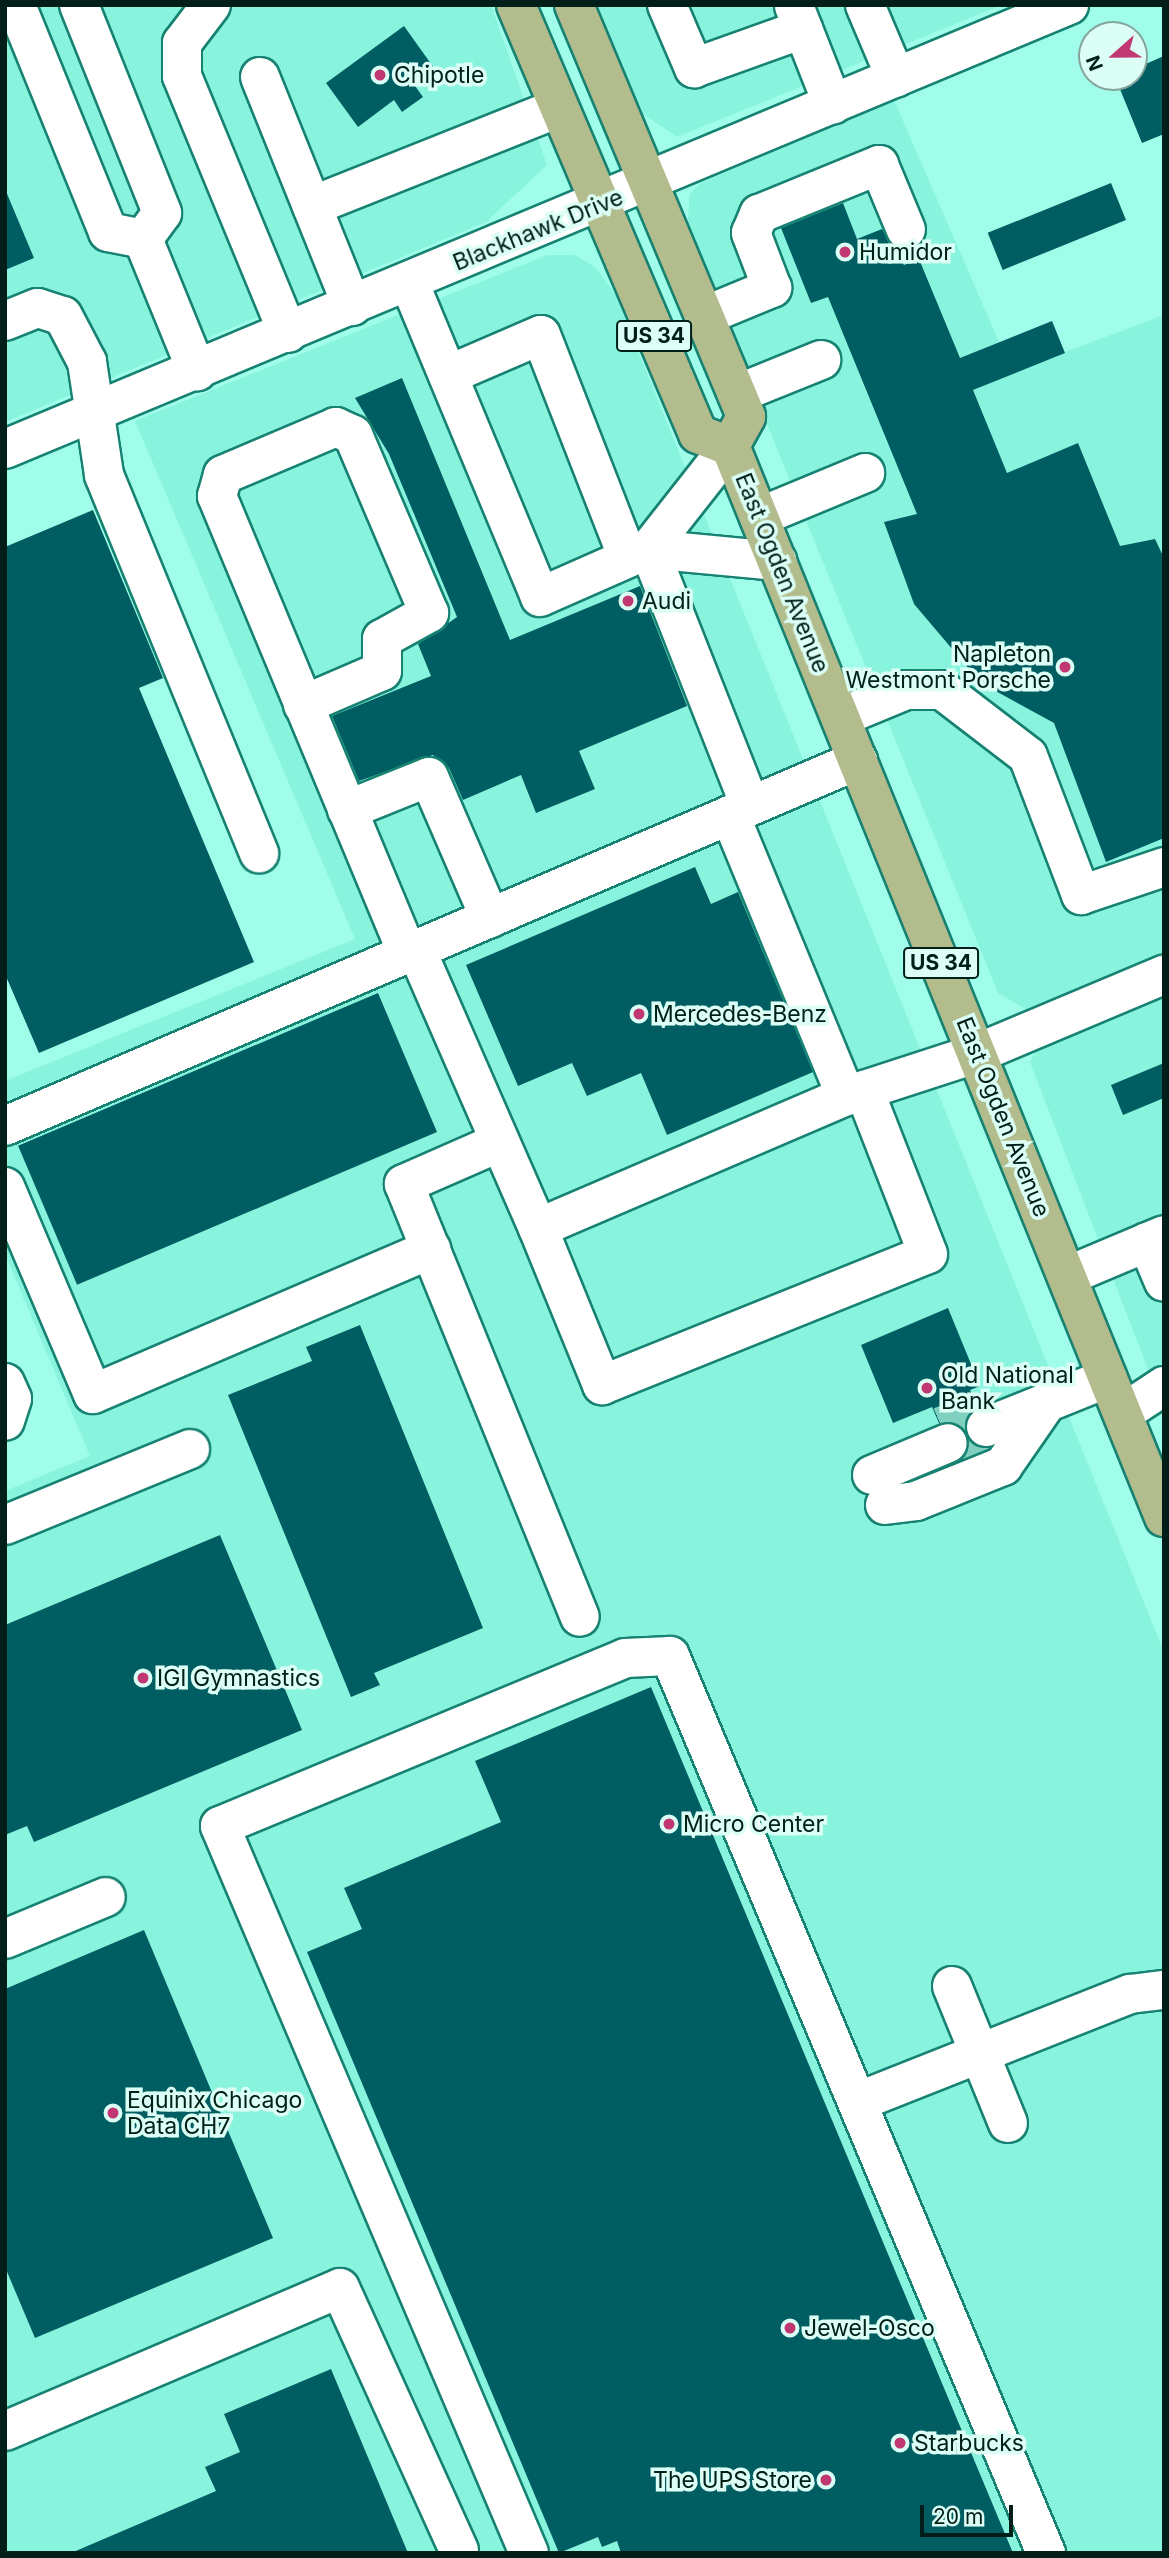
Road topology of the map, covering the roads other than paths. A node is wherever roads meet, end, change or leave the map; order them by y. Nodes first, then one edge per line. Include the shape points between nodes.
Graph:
1 (16, 5) edge
2 (79, 5) edge
3 (211, 5) edge
4 (516, 5) edge
5 (574, 5) edge
6 (667, 5) edge
7 (865, 5) edge
8 (1050, 9) edge
9 (798, 17) edge
10 (260, 77) dead end
11 (896, 78) junction
12 (833, 105) junction
13 (558, 108) junction
14 (649, 184) junction
15 (312, 206) junction
16 (597, 207) junction
17 (906, 230) dead end
18 (143, 239) junction
19 (409, 282) junction
20 (352, 306) junction
21 (704, 316) junction
22 (5, 321) edge
23 (288, 333) junction
24 (821, 360) dead end
25 (197, 371) junction
26 (448, 375) junction
27 (737, 394) junction
28 (91, 415) junction
29 (730, 446) junction
30 (5, 449) edge
31 (865, 473) dead end
32 (759, 517) junction
33 (639, 554) junction
34 (777, 561) junction
35 (303, 705) junction
36 (841, 717) junction
37 (858, 760) junction
38 (347, 810) junction
39 (740, 810) junction
40 (259, 853) dead end
41 (1164, 867) edge
42 (490, 918) junction
43 (411, 951) junction
44 (1164, 975) edge
45 (978, 1053) junction
46 (855, 1093) junction
47 (5, 1126) edge
48 (500, 1142) junction
49 (5, 1187) edge
50 (538, 1228) junction
51 (1155, 1238) edge
52 (431, 1249) junction
53 (1067, 1276) junction
54 (1164, 1282) edge
55 (1108, 1378) junction
56 (5, 1383) edge
57 (1164, 1386) edge
58 (1123, 1413) junction
59 (1039, 1415) junction
60 (5, 1421) edge
61 (986, 1427) tunnel mouth
62 (948, 1443) tunnel mouth
63 (190, 1449) dead end
64 (1164, 1517) edge
65 (5, 1525) edge
66 (580, 1617) dead end
67 (106, 1897) dead end
68 (5, 1940) edge
69 (1164, 1964) edge
70 (952, 1986) dead end
71 (1147, 1992) edge
72 (980, 2054) junction
73 (857, 2102) junction
74 (1008, 2123) dead end
75 (5, 2431) edge
76 (459, 2550) dead end
77 (529, 2553) edge
78 (1046, 2553) edge

1 - 18 street via 108,232
2 - 18 street via 162,213
3 - 23 street via 182,43 182,76
4 - 13 main road, East Ogden Avenue / US 34
5 - 14 main road, East Ogden Avenue / US 34
6 - 9 street via 694,68
7 - 11 street
8 - 11 street, Blackhawk Drive
9 - 12 street
10 - 15 street
11 - 12 street, Blackhawk Drive
12 - 14 street, Blackhawk Drive
13 - 15 street
13 - 16 main road, East Ogden Avenue / US 34
14 - 16 street, Blackhawk Drive
14 - 21 main road, East Ogden Avenue / US 34
15 - 20 street
16 - 19 street, Blackhawk Drive
16 - 29 main road, East Ogden Avenue / US 34 via 698,435
17 - 21 street via 879,164 759,214 751,233 772,288
18 - 25 street
19 - 20 street, Blackhawk Drive
19 - 26 street
20 - 23 street, Blackhawk Drive
21 - 27 main road, East Ogden Avenue / US 34
22 - 28 street via 38,308 63,316 93,376
23 - 25 street, Blackhawk Drive
24 - 27 street
25 - 28 street, Blackhawk Drive
26 - 33 street via 541,335
26 - 33 street via 540,597
27 - 29 main road, East Ogden Avenue / US 34 via 746,417
28 - 30 street, Blackhawk Drive
28 - 40 street via 104,475
29 - 32 main road, East Ogden Avenue / US 34
29 - 33 street
31 - 32 street
32 - 34 main road, East Ogden Avenue / US 34
33 - 34 street
33 - 39 street
34 - 36 main road, East Ogden Avenue / US 34
35 - 35 street via 217,496 223,475 336,427 353,435 429,613 382,639 382,671
35 - 38 street
36 - 37 main road, East Ogden Avenue / US 34
36 - 41 street via 906,690 942,690 1028,756 1081,895
37 - 39 street
37 - 45 main road, East Ogden Avenue / US 34
38 - 42 street via 429,777
38 - 43 street
39 - 42 street
39 - 46 street
42 - 43 street
43 - 47 street
43 - 48 street
44 - 45 street
45 - 46 street
45 - 53 main road, East Ogden Avenue / US 34
46 - 50 street
46 - 50 street via 928,1254 602,1385
48 - 50 street
48 - 52 street via 404,1184
49 - 52 street via 93,1394
51 - 53 street
51 - 54 street
52 - 66 street
53 - 55 main road, East Ogden Avenue / US 34
55 - 58 main road, East Ogden Avenue / US 34
55 - 59 street
56 - 60 street via 12,1399
57 - 58 street
58 - 64 main road, East Ogden Avenue / US 34
59 - 61 street
59 - 62 street via 1003,1466 916,1502 876,1483
63 - 65 street
67 - 68 street
69 - 71 street
70 - 72 street
71 - 72 street
72 - 73 street
72 - 74 street
73 - 77 street via 670,1656 625,1658 220,1826
73 - 78 street
75 - 76 street via 340,2288

